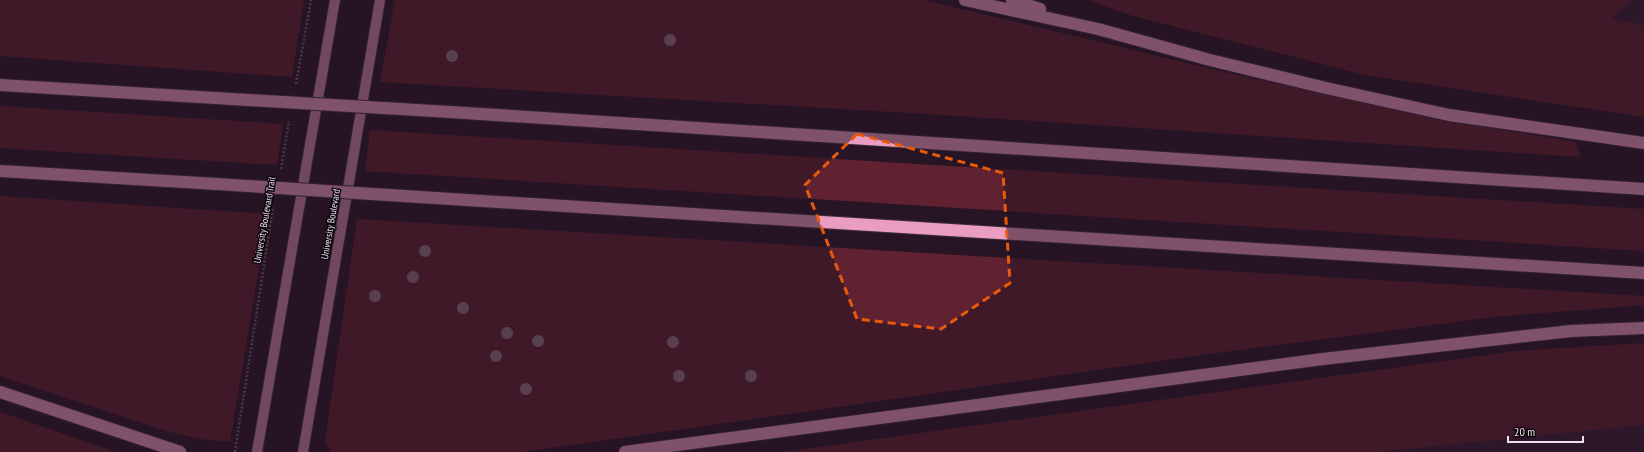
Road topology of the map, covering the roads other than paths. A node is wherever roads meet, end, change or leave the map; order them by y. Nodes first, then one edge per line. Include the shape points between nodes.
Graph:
1 (335, 0) edge
2 (380, 0) edge
3 (965, 0) edge
4 (1012, 0) edge
5 (1098, 29) junction
6 (0, 84) edge
7 (1644, 143) edge
8 (0, 171) edge
9 (1644, 189) edge
10 (1644, 273) edge
11 (1644, 328) edge
12 (0, 392) edge
13 (180, 452) edge
14 (258, 452) edge
15 (303, 452) edge
16 (625, 452) edge

1 - 14 main road
2 - 15 main road, University Boulevard
3 - 5 highway
4 - 5 highway
5 - 7 highway via 1210,60 1441,113
6 - 9 highway, bridge
8 - 10 highway, bridge
11 - 16 highway via 1570,331 1324,359
12 - 13 highway

